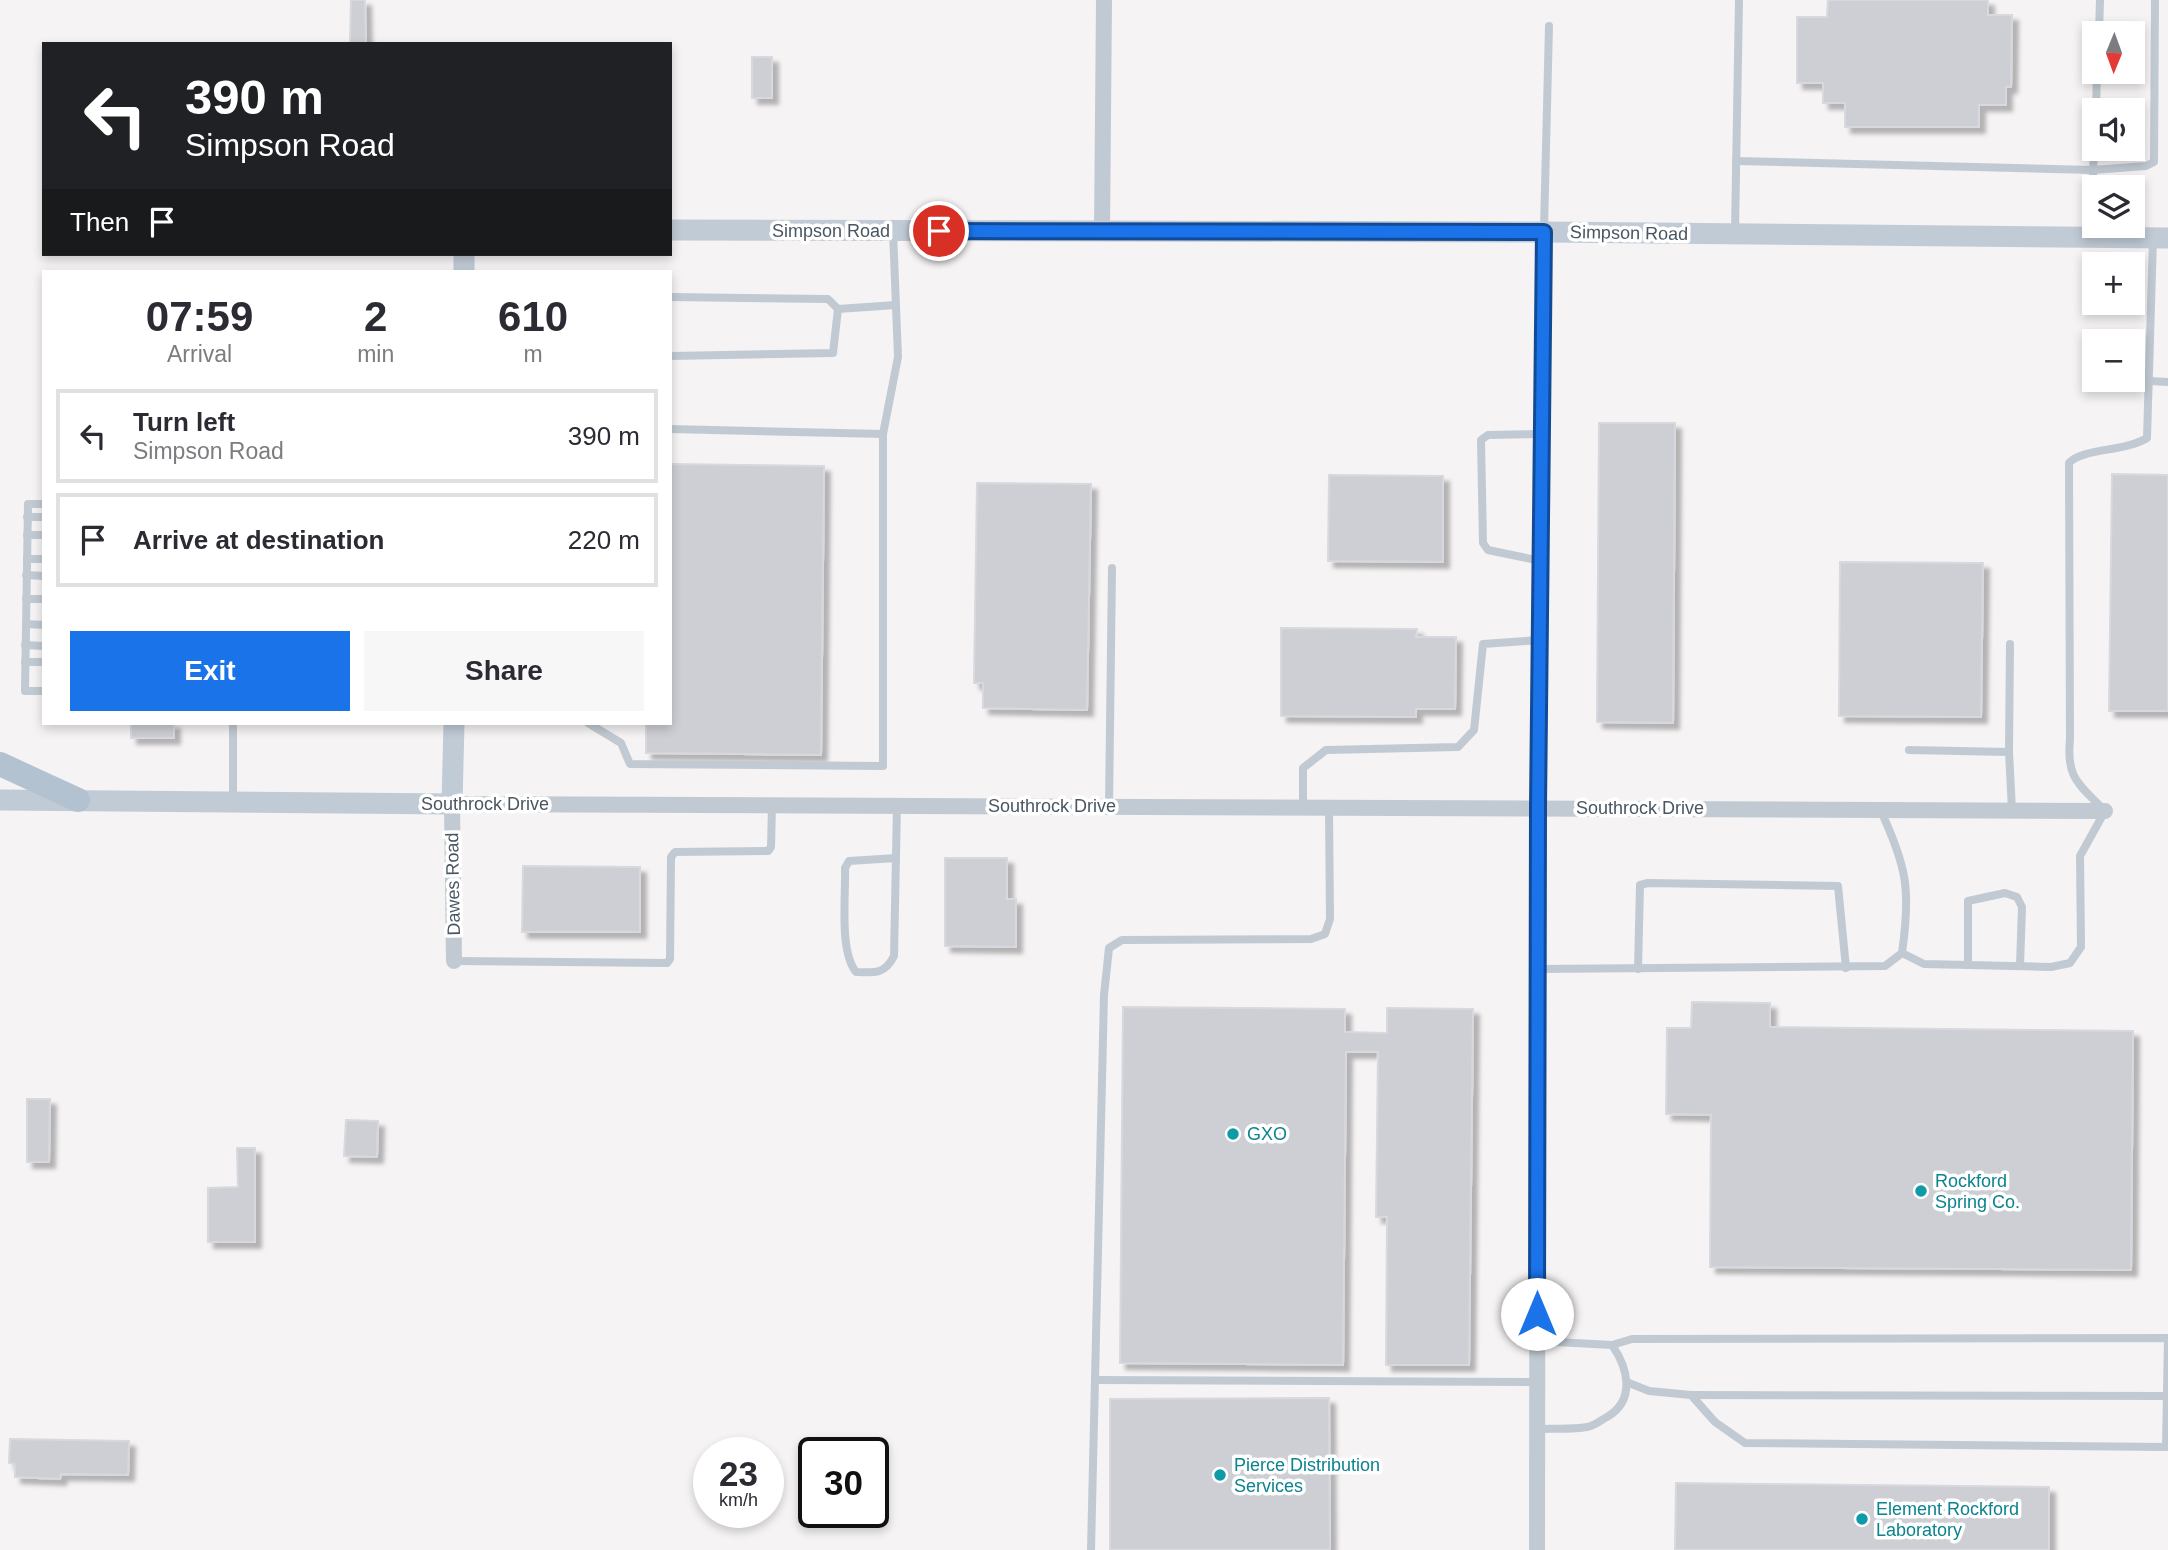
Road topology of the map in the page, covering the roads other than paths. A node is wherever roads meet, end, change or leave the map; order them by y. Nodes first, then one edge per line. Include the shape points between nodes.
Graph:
1 (1104, 0) edge
2 (1739, 0) edge
3 (2100, 0) edge
4 (2155, 0) edge
5 (2099, 21) edge
6 (1549, 26) dead end
7 (1736, 161) junction
8 (2094, 161) edge
9 (2094, 170) junction
10 (2094, 175) edge
11 (672, 230) edge
12 (893, 231) junction
13 (1102, 232) junction
14 (1544, 232) junction
15 (1735, 234) junction
16 (2082, 238) edge
17 (2161, 238) edge
18 (672, 297) edge
19 (896, 305) junction
20 (838, 309) junction
21 (672, 356) edge
22 (2150, 381) junction
23 (2168, 382) edge
24 (672, 429) edge
25 (883, 434) junction
26 (1542, 434) junction
27 (42, 504) edge
28 (27, 517) junction
29 (42, 517) edge
30 (27, 535) junction
31 (42, 535) edge
32 (27, 559) junction
33 (42, 559) edge
34 (1541, 561) junction
35 (1112, 568) dead end
36 (26, 575) junction
37 (42, 576) edge
38 (26, 599) junction
39 (42, 599) edge
40 (26, 625) junction
41 (42, 625) edge
42 (1540, 640) junction
43 (2010, 644) dead end
44 (25, 645) junction
45 (42, 646) edge
46 (25, 662) junction
47 (42, 663) edge
48 (42, 691) edge
49 (233, 725) edge
50 (454, 725) edge
51 (591, 725) edge
52 (1909, 750) dead end
53 (2009, 752) junction
54 (0, 764) edge
55 (0, 800) edge
56 (78, 800) junction
57 (233, 802) junction
58 (452, 804) junction
59 (772, 805) junction
60 (897, 806) junction
61 (1108, 806) junction
62 (1303, 807) junction
63 (1329, 807) junction
64 (1538, 807) junction
65 (1880, 809) junction
66 (2012, 810) junction
67 (2105, 811) junction
68 (896, 858) junction
69 (1902, 953) junction
70 (454, 961) joint
71 (1968, 965) junction
72 (2020, 966) junction
73 (1846, 968) junction
74 (1537, 969) junction
75 (1638, 969) junction
76 (1537, 1341) junction
77 (1612, 1345) junction
78 (1097, 1380) junction
79 (1537, 1382) junction
80 (1629, 1383) junction
81 (1691, 1395) junction
82 (2167, 1396) edge
83 (1537, 1429) junction
84 (1091, 1550) edge
85 (1537, 1550) edge

1 - 13 street
2 - 7 lane
3 - 5 lane
4 - 9 lane via 2154,162
6 - 14 lane
7 - 9 lane
7 - 15 lane
8 - 9 lane
9 - 10 lane
11 - 12 street, Simpson Road
12 - 13 street, Simpson Road
12 - 19 lane
13 - 14 street, Simpson Road
14 - 15 street, Simpson Road
14 - 26 street
15 - 16 street, Simpson Road
17 - 22 lane
18 - 20 lane via 828,299
19 - 20 lane
19 - 25 lane via 898,357
20 - 21 lane via 833,353
22 - 23 lane
22 - 67 lane via 2147,438 2132,447 2076,456 2069,463 2068,764 2076,782
24 - 25 lane
25 - 51 lane via 883,766 630,764 621,743
26 - 34 street
26 - 34 lane via 1489,435 1481,440 1483,542 1488,550
27 - 28 lane via 28,503
28 - 29 lane
28 - 30 lane
30 - 31 lane
30 - 32 lane
32 - 33 lane
32 - 36 lane
34 - 42 street
35 - 61 lane
36 - 37 lane
36 - 38 lane
38 - 39 lane
38 - 40 lane
40 - 41 lane
40 - 44 lane
42 - 62 lane via 1483,644 1474,730 1458,747 1326,750 1303,768
42 - 64 street
43 - 53 lane
44 - 45 lane
44 - 46 lane
46 - 47 lane
46 - 48 lane via 24,691
49 - 57 lane
50 - 58 street, Dawes Road
52 - 53 lane
53 - 66 lane
54 - 56 main road
55 - 56 street, Southrock Drive
56 - 57 street, Southrock Drive
57 - 58 street, Southrock Drive
58 - 59 street, Southrock Drive
58 - 70 street, Dawes Road
59 - 60 street, Southrock Drive
59 - 70 lane via 768,851 675,852 671,857 667,963
60 - 61 street, Southrock Drive
60 - 68 lane
61 - 62 street, Southrock Drive
62 - 63 street, Southrock Drive
63 - 64 street, Southrock Drive
63 - 78 lane via 1331,919 1325,934 1311,939 1122,940 1110,948 1104,996
64 - 65 street, Southrock Drive
64 - 74 street
65 - 66 street, Southrock Drive
65 - 69 lane via 1906,876
66 - 67 street, Southrock Drive
67 - 72 lane via 2080,856 2081,947 2070,963
68 - 68 lane via 894,956 889,967 879,973 856,972 848,962 846,948 845,869 849,861
69 - 71 lane via 1924,964
69 - 73 lane via 1885,966
71 - 72 lane
71 - 72 lane via 1968,901 2005,893 2017,897 2022,906
73 - 75 lane
73 - 75 lane via 1838,886 1648,883 1640,885
74 - 75 lane
74 - 76 street
76 - 77 lane
76 - 79 street
77 - 80 lane
77 - 82 lane via 1632,1339 2168,1338
78 - 79 lane
78 - 84 lane
79 - 83 street
80 - 81 lane via 1649,1391
80 - 83 lane via 1612,1414 1590,1427
81 - 82 lane
81 - 82 lane via 1715,1422 1745,1443 2153,1447 2166,1447
83 - 85 street

